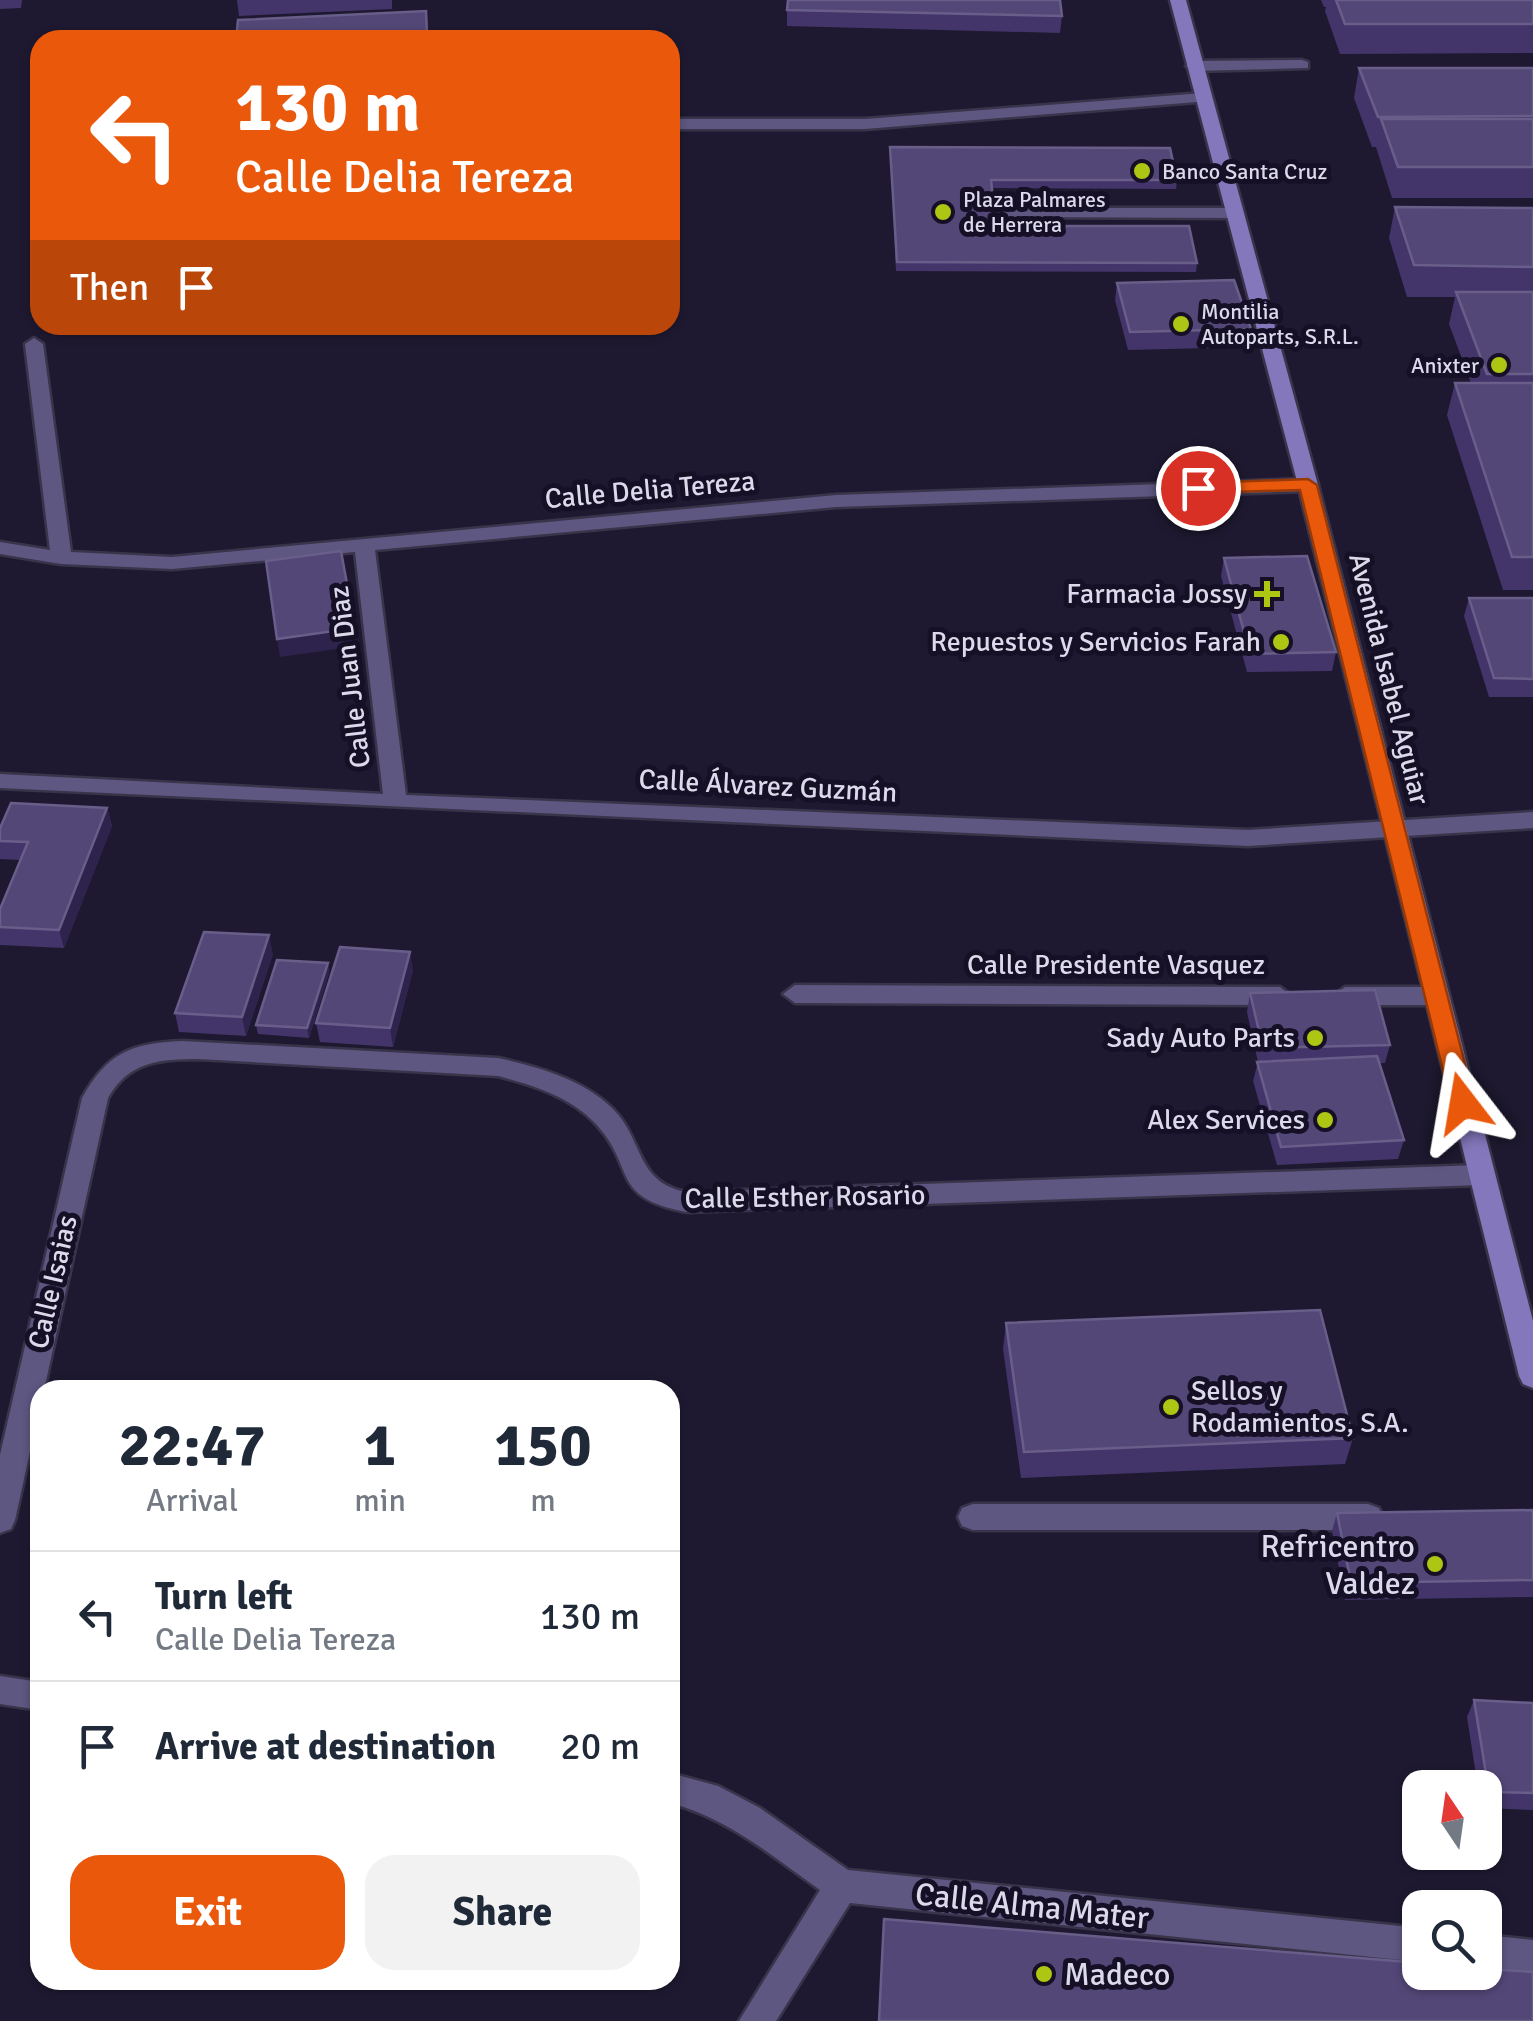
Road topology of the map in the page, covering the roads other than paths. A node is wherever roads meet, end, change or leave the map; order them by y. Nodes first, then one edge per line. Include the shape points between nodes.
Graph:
1 (1178, 0) edge
2 (1302, 65) dead end
3 (1194, 66) junction
4 (1203, 98) junction
5 (680, 124) edge
6 (1009, 212) dead end
7 (1234, 213) junction
8 (34, 344) dead end
9 (1308, 485) junction
10 (364, 544) junction
11 (0, 548) edge
12 (61, 558) junction
13 (0, 781) edge
14 (395, 802) junction
15 (1533, 820) edge
16 (1396, 828) junction
17 (796, 994) dead end
18 (1436, 996) junction
19 (130, 1058) joint
20 (1480, 1175) junction
21 (1533, 1376) edge
22 (32, 1380) edge
23 (30, 1387) edge
24 (973, 1517) dead end
25 (1395, 1517) edge
26 (0, 1520) edge
27 (0, 1690) edge
28 (30, 1694) edge
29 (680, 1790) edge
30 (842, 1886) junction
31 (1402, 1943) edge
32 (1502, 1954) edge
33 (1533, 1957) edge
34 (756, 2021) edge

1 - 3 main road, Avenida Isabel Aguiar
2 - 3 street
3 - 4 main road, Avenida Isabel Aguiar
4 - 5 street via 865,124
4 - 7 main road, Avenida Isabel Aguiar
6 - 7 street
7 - 9 main road, Avenida Isabel Aguiar
8 - 12 street
9 - 10 street, Calle Delia Tereza via 836,501
9 - 16 main road, Avenida Isabel Aguiar
10 - 12 street, Calle Delia Tereza via 172,563
10 - 14 street, Calle Juan Diaz
11 - 12 street, Calle Delia Tereza
13 - 14 street, Calle Álvarez Guzmán
14 - 16 street, Calle Álvarez Guzmán via 1248,838
15 - 16 street, Calle Álvarez Guzmán
16 - 18 main road, Avenida Isabel Aguiar
17 - 18 street, Calle Presidente Vasquez
18 - 20 main road, Avenida Isabel Aguiar
19 - 20 street, Calle Esther Rosario via 199,1050 529,1074 586,1100 608,1120 638,1184 686,1202
19 - 22 street, Calle Isaias via 113,1068 95,1098
20 - 21 main road, Avenida Isabel Aguiar
23 - 26 street, Calle Isaias
24 - 25 street
27 - 28 street
29 - 30 street, Calle Alma Mater via 748,1820
30 - 31 street, Calle Alma Mater
30 - 34 street
32 - 33 street

